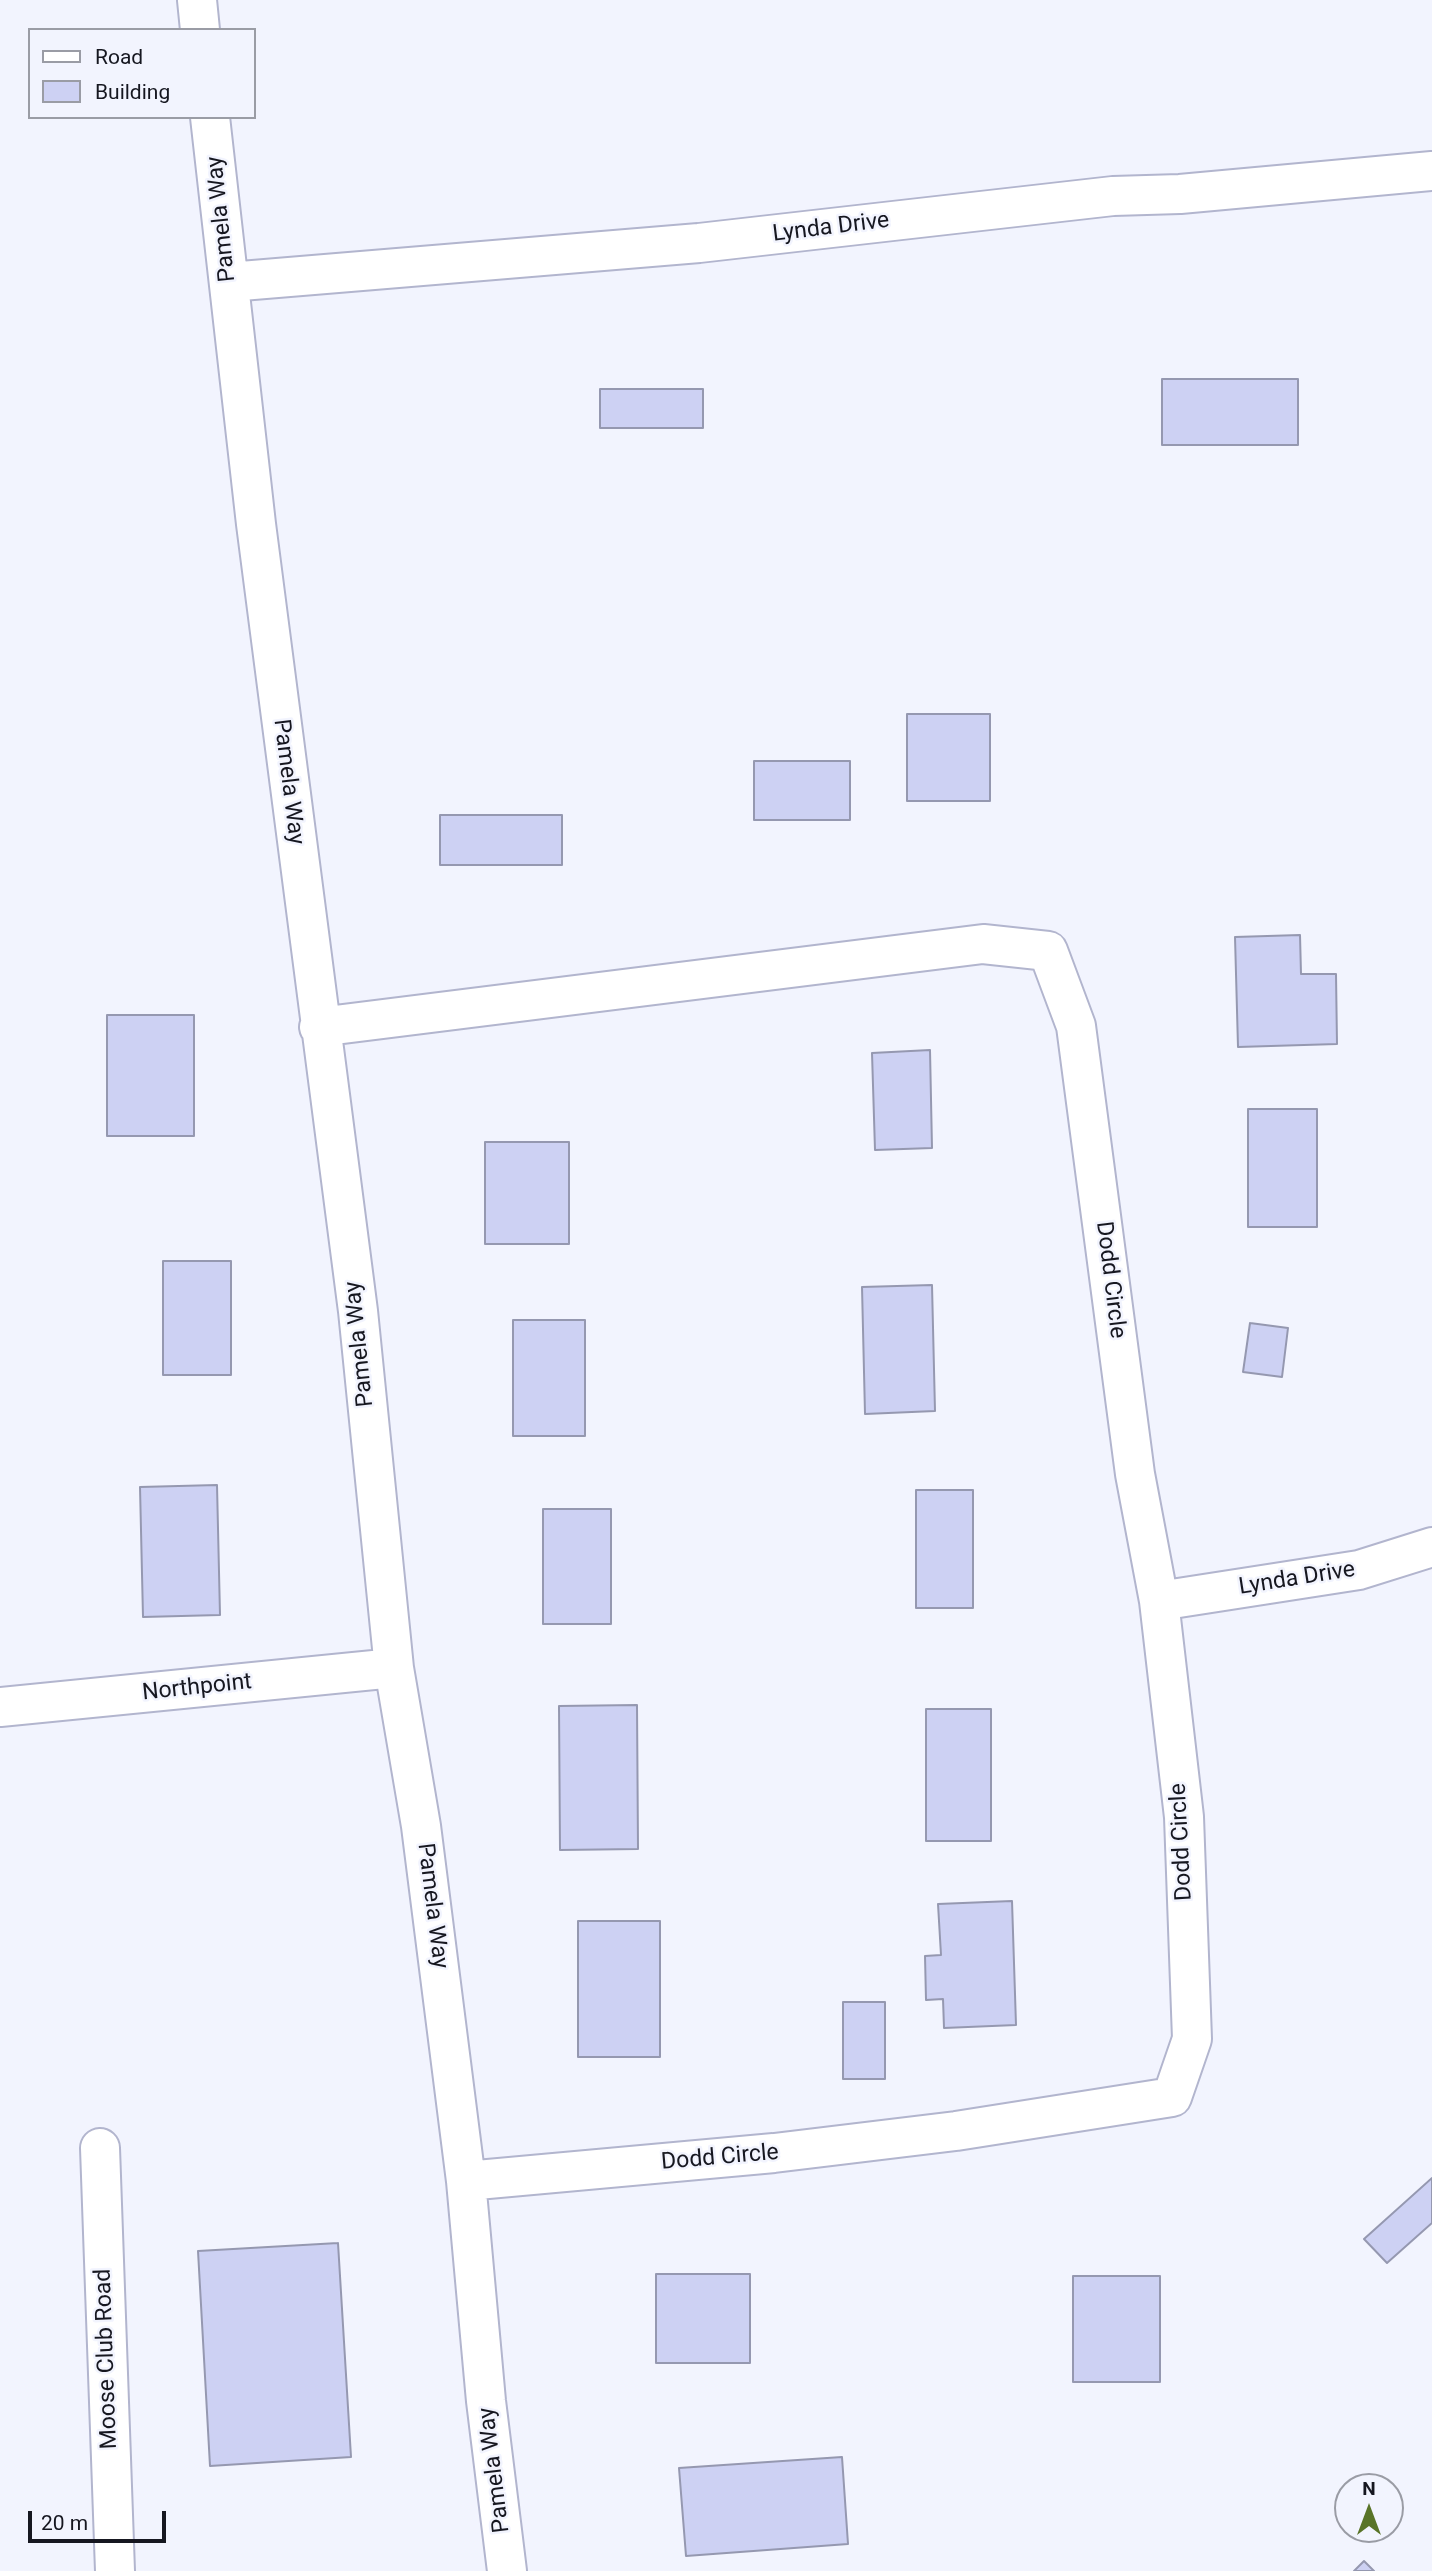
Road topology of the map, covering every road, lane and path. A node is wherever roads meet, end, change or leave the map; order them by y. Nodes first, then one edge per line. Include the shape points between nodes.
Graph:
1 (197, 0) edge
2 (200, 28) edge
3 (210, 119) edge
4 (1432, 171) edge
5 (229, 282) junction
6 (319, 1027) junction
7 (1432, 1546) edge
8 (1158, 1601) junction
9 (394, 1668) junction
10 (0, 1707) edge
11 (100, 2148) dead end
12 (466, 2181) junction
13 (115, 2571) edge
14 (507, 2571) edge

1 - 2 street
3 - 5 street, Pamela Way
4 - 5 street, Lynda Drive via 1113,196 699,243
5 - 6 street, Pamela Way
6 - 8 street, Dodd Circle via 983,944 1048,951 1076,1026 1135,1474
6 - 9 street, Pamela Way via 358,1311
7 - 8 street, Lynda Drive via 1359,1570
8 - 12 street, Dodd Circle via 1184,1817 1192,2039 1171,2097 956,2131 774,2153
9 - 10 street, Northpoint
9 - 12 street, Pamela Way via 421,1826
11 - 13 street, Moose Club Road
12 - 14 street, Pamela Way

